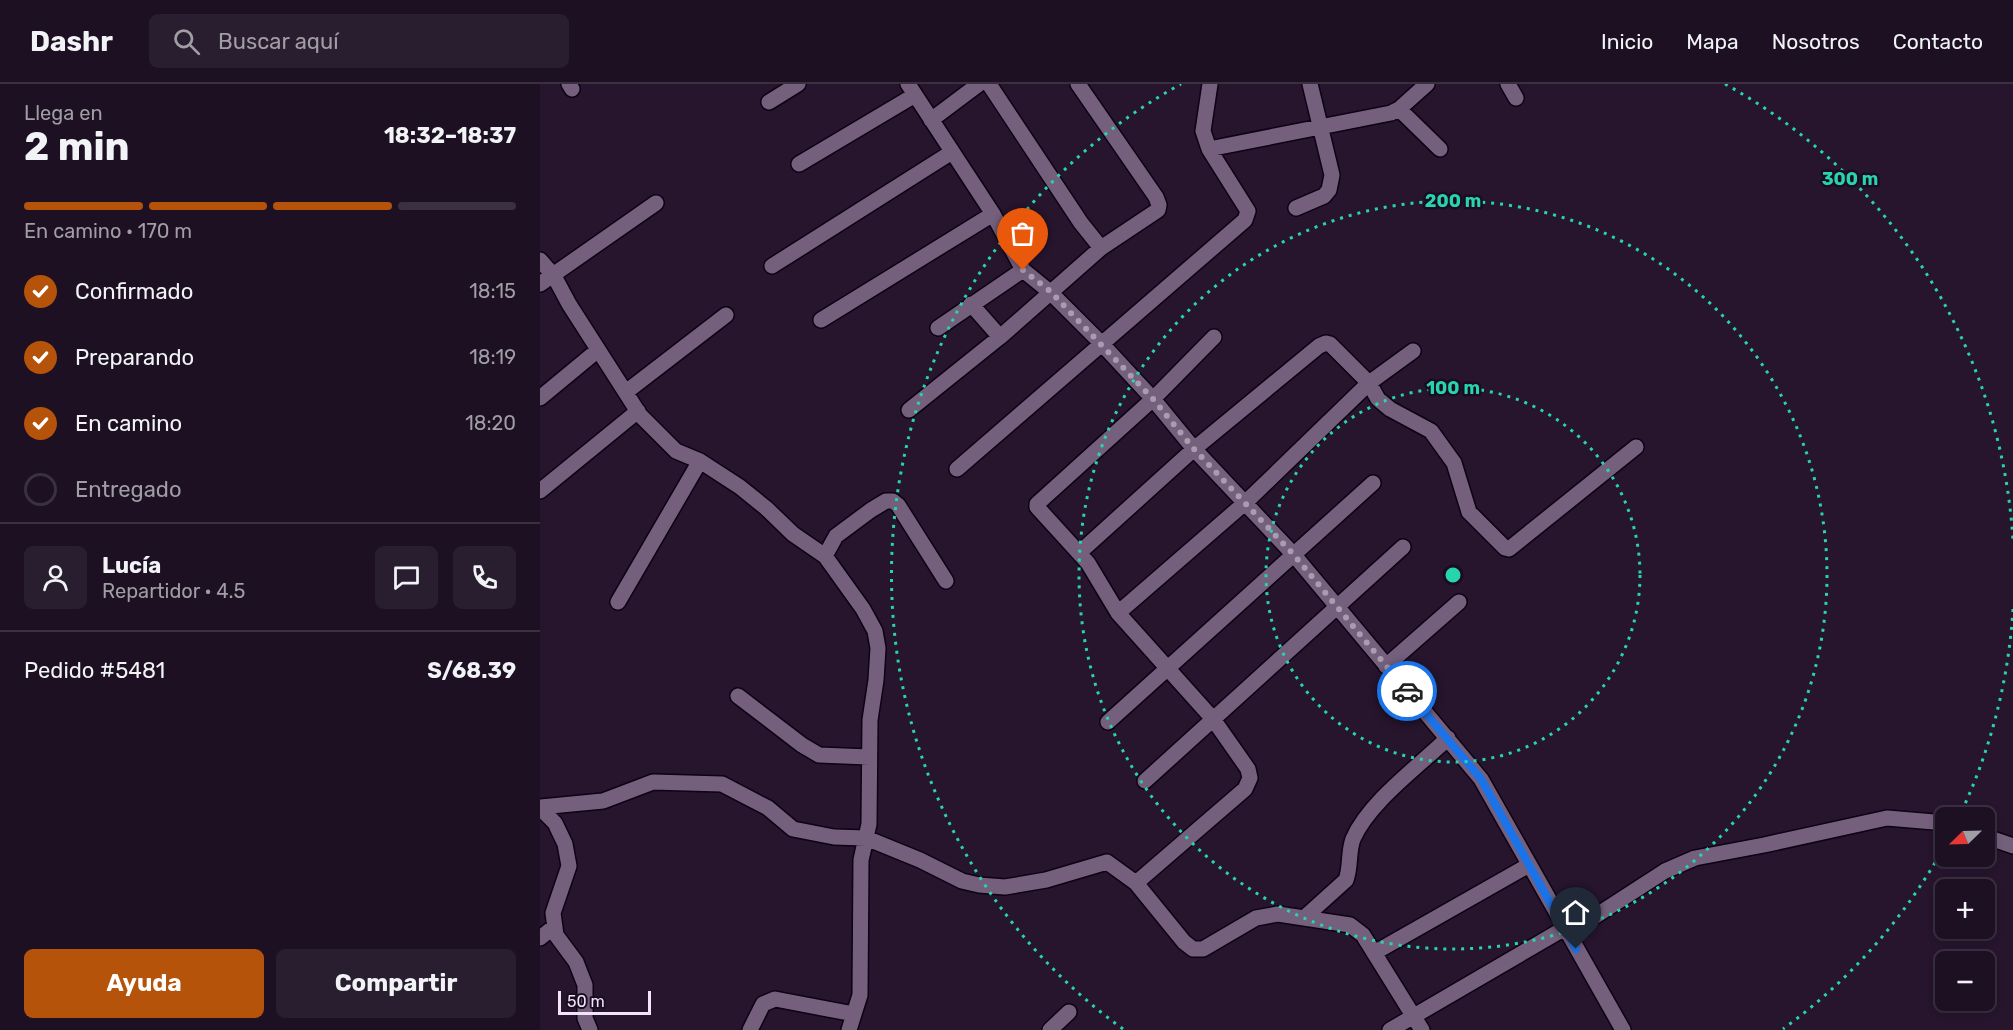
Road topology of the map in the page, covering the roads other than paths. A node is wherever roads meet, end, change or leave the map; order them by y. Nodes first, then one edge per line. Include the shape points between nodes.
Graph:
1 (798, 84) edge
2 (980, 84) edge
3 (989, 84) edge
4 (1078, 84) edge
5 (1210, 84) edge
6 (1311, 84) edge
7 (1426, 84) edge
8 (912, 90) edge
9 (769, 102) dead end
10 (1399, 109) junction
11 (931, 120) junction
12 (1320, 127) junction
13 (1209, 149) junction
14 (1440, 149) dead end
15 (952, 152) junction
16 (799, 164) dead end
17 (656, 203) dead end
18 (1296, 208) dead end
19 (993, 214) junction
20 (1101, 248) junction
21 (540, 260) edge
22 (772, 266) dead end
23 (1023, 270) junction
24 (554, 276) junction
25 (540, 284) edge
26 (1050, 291) junction
27 (971, 304) junction
28 (726, 315) dead end
29 (820, 320) dead end
30 (938, 328) dead end
31 (1000, 337) junction
32 (1214, 337) dead end
33 (1102, 344) junction
34 (598, 350) junction
35 (1413, 351) dead end
36 (1369, 383) junction
37 (626, 392) junction
38 (540, 398) edge
39 (1153, 399) junction
40 (909, 410) dead end
41 (638, 411) junction
42 (1636, 447) dead end
43 (1194, 449) junction
44 (700, 461) junction
45 (957, 469) dead end
46 (1373, 483) dead end
47 (540, 492) edge
48 (1246, 502) junction
49 (1403, 547) dead end
50 (1079, 553) junction
51 (1294, 555) junction
52 (825, 556) junction
53 (946, 581) dead end
54 (618, 602) dead end
55 (1459, 602) dead end
56 (1337, 607) junction
57 (1118, 613) junction
58 (1386, 666) junction
59 (1166, 668) junction
60 (738, 696) dead end
61 (1213, 719) junction
62 (1108, 722) dead end
63 (1448, 738) junction
64 (870, 757) junction
65 (1145, 781) dead end
66 (540, 807) edge
67 (1935, 822) edge
68 (866, 838) junction
69 (1995, 840) edge
70 (2013, 846) edge
71 (1529, 866) junction
72 (1136, 883) junction
73 (1305, 917) junction
74 (1594, 917) dead end
75 (555, 926) junction
76 (1565, 928) junction
77 (540, 938) edge
78 (1374, 953) junction
79 (1069, 1012) dead end
80 (854, 1014) junction
81 (1413, 1016) junction
82 (590, 1030) edge
83 (750, 1030) edge
84 (849, 1030) edge
85 (1050, 1030) edge
86 (1390, 1030) edge
87 (1422, 1030) edge
88 (1623, 1030) edge

1 - 9 street
2 - 11 street
3 - 20 street
4 - 20 street via 1160,205
5 - 13 street via 1203,131
6 - 12 street
7 - 10 street
8 - 11 street
8 - 16 street
10 - 12 street
10 - 14 street
11 - 15 street
12 - 13 street
12 - 18 street via 1332,175 1329,190
13 - 33 street via 1248,211 1245,220
15 - 19 street
15 - 22 street
17 - 24 street
19 - 23 street
19 - 29 street
20 - 26 street
21 - 24 street
23 - 26 street
23 - 27 street
24 - 25 street
24 - 34 street
26 - 31 street
26 - 33 street
27 - 30 street
27 - 31 street
28 - 37 street
31 - 40 street
32 - 39 street
33 - 39 street
33 - 45 street
34 - 37 street
34 - 38 street
35 - 36 street
36 - 42 street via 1378,399 1427,428 1445,448 1454,463 1469,512 1509,549
36 - 43 street via 1326,343
36 - 48 street
37 - 41 street
39 - 43 street
39 - 50 street via 1038,502 1037,507
41 - 44 street via 676,451
41 - 47 street
43 - 48 street
43 - 50 street
44 - 52 street via 740,487 793,534
44 - 54 street
46 - 51 street
48 - 51 street
48 - 57 street
49 - 56 street
50 - 57 street
51 - 56 street
51 - 59 street
52 - 53 street via 836,536 871,510 893,501
52 - 64 street via 875,631 878,648
55 - 58 street
56 - 58 street
56 - 61 street
57 - 59 street
58 - 63 street
59 - 61 street
59 - 62 street
60 - 64 street via 819,755
61 - 65 street
61 - 72 street via 1248,769 1250,778 1245,789
63 - 71 street via 1481,779
63 - 73 street via 1371,809 1352,841 1346,880
64 - 68 street
66 - 68 street via 603,801 653,782 722,784 768,808 793,830
66 - 75 street via 555,823 565,844 569,866 553,913
67 - 74 street via 1887,818 1695,858 1665,871
68 - 72 street via 979,885 1005,887 1052,879 1102,862
68 - 80 street via 861,860 860,995
69 - 70 street
71 - 76 street
71 - 78 street
72 - 73 street via 1193,949 1203,949 1256,918 1278,914
73 - 78 street via 1350,925 1363,935
75 - 77 street
75 - 82 street via 556,935 576,962 585,985 585,1018
76 - 81 street
76 - 88 street
78 - 81 street
79 - 85 street
80 - 83 street via 775,999 763,1004
80 - 84 street
81 - 86 street
81 - 87 street

